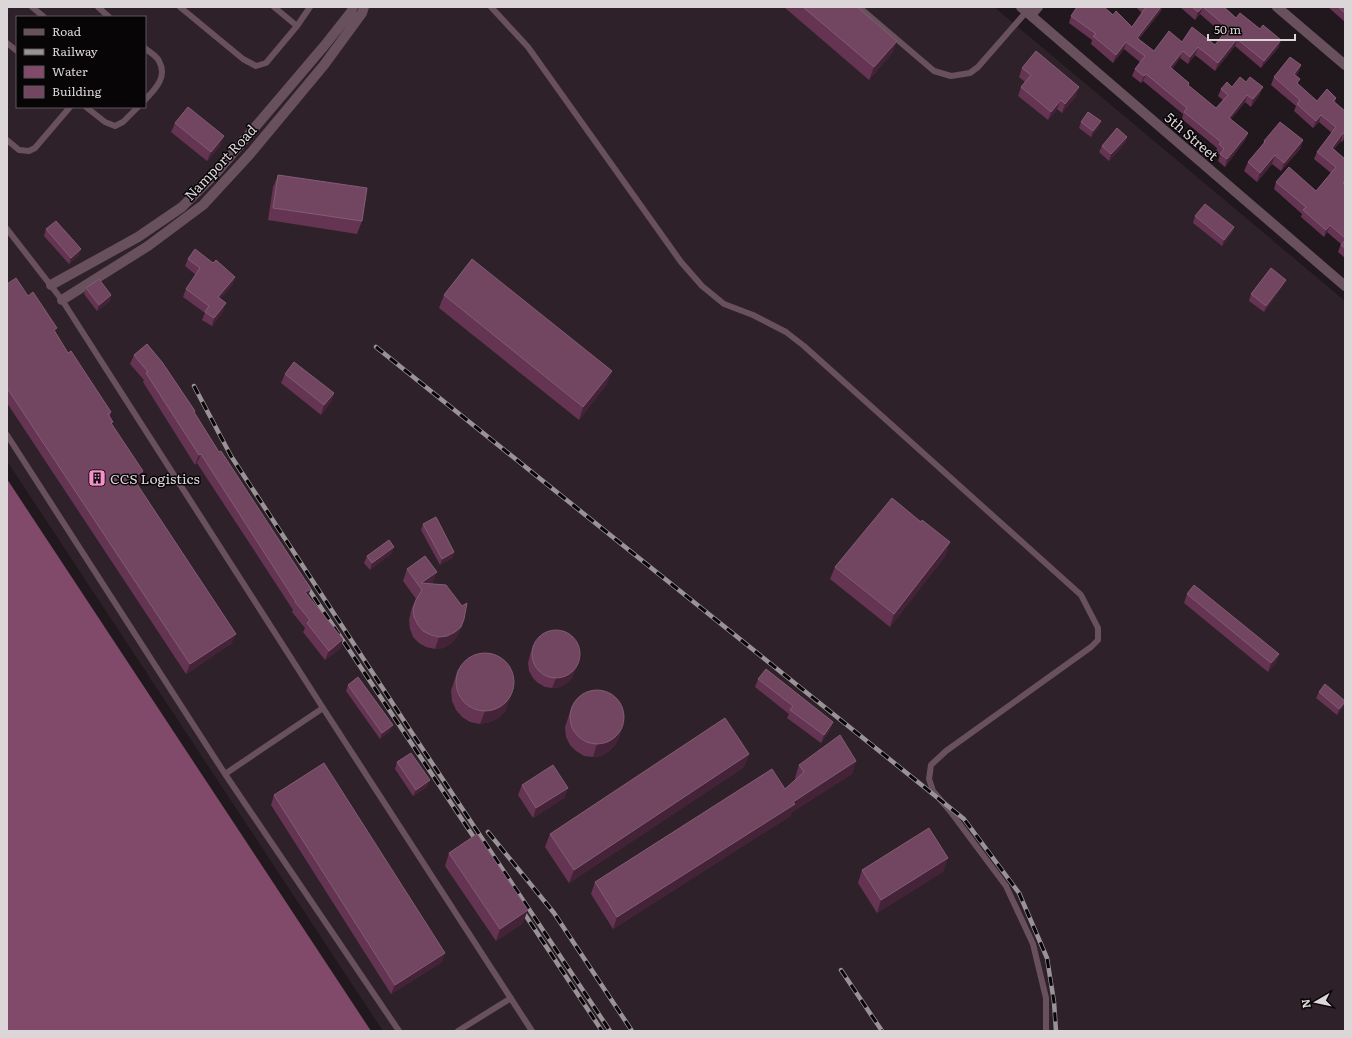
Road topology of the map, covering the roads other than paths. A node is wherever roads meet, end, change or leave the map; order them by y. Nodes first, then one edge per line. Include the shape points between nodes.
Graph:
1 (32, 7) edge
2 (98, 7) edge
3 (180, 7) edge
4 (274, 7) edge
5 (310, 7) edge
6 (353, 7) edge
7 (364, 7) edge
8 (491, 7) edge
9 (859, 7) edge
10 (1038, 7) edge
11 (1277, 7) edge
12 (1026, 11) edge
13 (43, 16) edge
14 (108, 16) edge
15 (297, 26) junction
16 (7, 43) edge
17 (146, 49) edge
18 (16, 50) edge
19 (1345, 65) edge
20 (146, 99) edge
21 (69, 108) edge
22 (87, 108) edge
23 (137, 108) edge
24 (7, 140) edge
25 (7, 229) edge
26 (51, 286) junction
27 (1345, 286) edge
28 (62, 300) junction
29 (7, 435) edge
30 (322, 708) junction
31 (225, 774) junction
32 (511, 998) junction
33 (399, 1031) edge
34 (458, 1031) edge
35 (532, 1031) edge
36 (1046, 1031) edge

1 - 13 lane
2 - 14 lane
3 - 15 lane via 243,59 256,66 266,63
4 - 15 lane
5 - 15 lane
6 - 26 street via 325,45 216,174 182,207 138,237
7 - 28 street, Namport Road via 324,65 250,154 203,204 148,246
8 - 36 lane via 528,47 681,262 702,286 724,304 786,332 804,346 1081,595 1098,628 1098,640 946,751 932,765 929,779 933,791 1006,886 1032,944 1046,998
9 - 12 lane via 934,71 951,76 970,73 978,67
10 - 12 street
11 - 19 street
12 - 27 street, 5th Street
16 - 18 lane
17 - 20 lane via 159,60 162,72 160,82
21 - 24 lane via 35,148 29,151 19,150
22 - 23 lane via 105,122 115,126
25 - 26 lane
26 - 28 lane
28 - 30 lane
29 - 31 lane
30 - 31 lane
30 - 32 lane
31 - 33 lane
32 - 34 lane
32 - 35 lane

